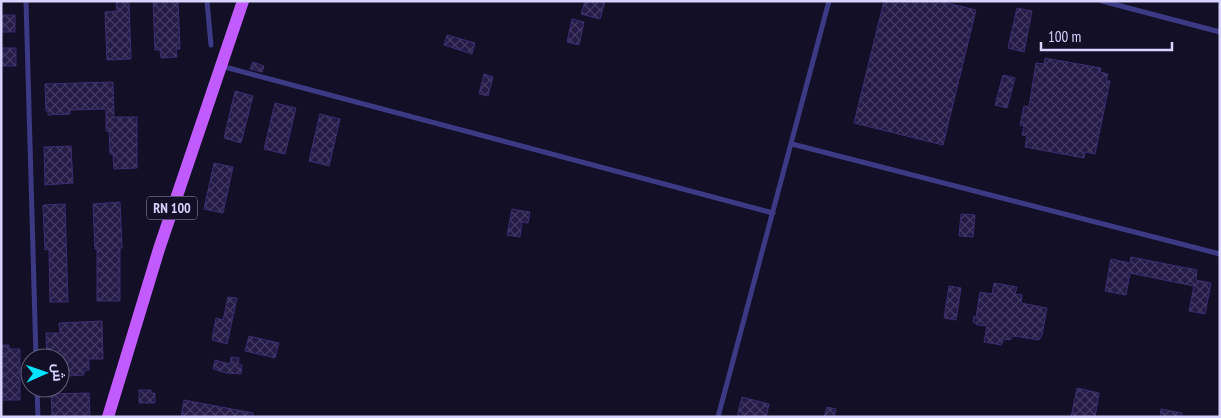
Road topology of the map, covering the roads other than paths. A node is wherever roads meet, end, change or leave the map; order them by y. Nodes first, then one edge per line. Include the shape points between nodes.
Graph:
1 (26, 1) edge
2 (206, 1) edge
3 (243, 1) edge
4 (829, 1) edge
5 (1102, 1) edge
6 (1220, 32) edge
7 (211, 45) dead end
8 (221, 66) junction
9 (792, 144) junction
10 (773, 213) junction
11 (1220, 254) edge
12 (36, 348) edge
13 (37, 398) edge
14 (38, 417) edge
15 (108, 417) edge
16 (718, 417) edge

1 - 12 lane
2 - 7 lane
3 - 8 main road, RN 100
4 - 9 lane
5 - 6 lane
8 - 10 lane
8 - 15 main road, RN 100 via 158,249
9 - 10 lane
9 - 11 lane
10 - 16 lane
13 - 14 lane

